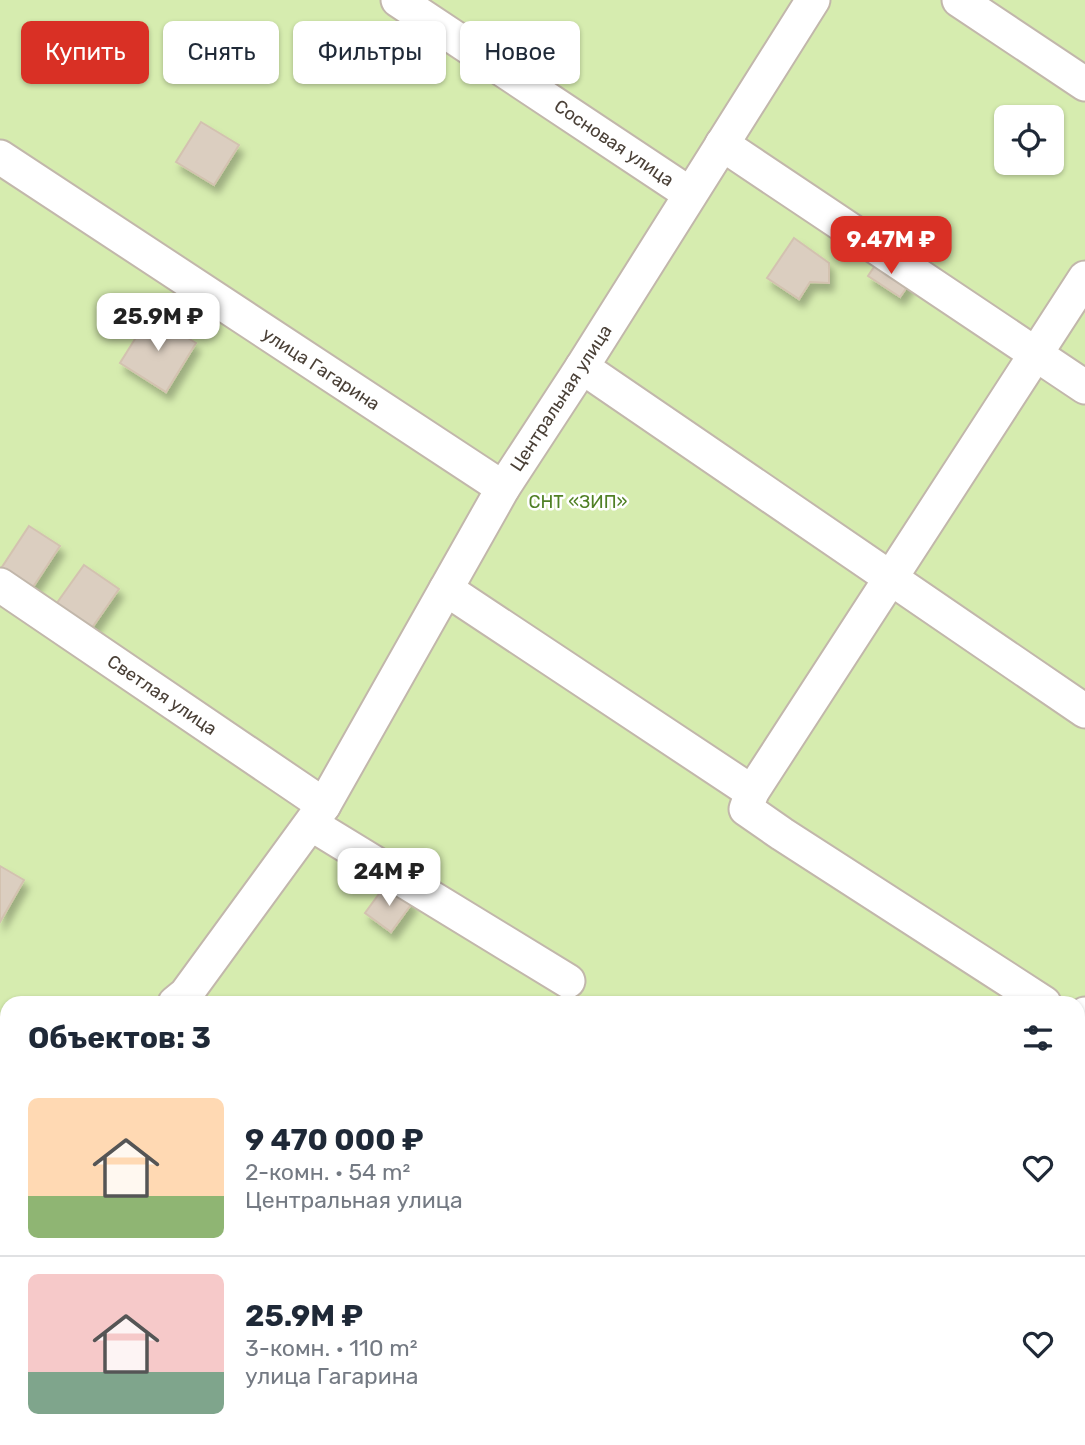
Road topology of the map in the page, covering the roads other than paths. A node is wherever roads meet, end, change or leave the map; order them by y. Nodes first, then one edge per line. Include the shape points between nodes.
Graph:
1 (398, 0) edge
2 (813, 0) edge
3 (959, 0) edge
4 (1085, 84) edge
5 (722, 144) junction
6 (0, 157) edge
7 (690, 194) junction
8 (1085, 278) edge
9 (1037, 354) junction
10 (582, 367) junction
11 (1085, 387) edge
12 (503, 488) junction
13 (891, 578) junction
14 (0, 585) edge
15 (446, 589) junction
16 (1085, 711) edge
17 (751, 792) junction
18 (318, 815) junction
19 (568, 981) dead end
20 (190, 996) edge
21 (1033, 996) edge

1 - 7 street, Сосновая улица
2 - 5 street, Центральная улица
3 - 4 street
5 - 7 street, Центральная улица
5 - 9 street
6 - 12 street, улица Гагарина
7 - 10 street, Центральная улица
8 - 9 street
9 - 11 street
9 - 13 street
10 - 12 street, Центральная улица
10 - 13 street
12 - 15 street, Центральная улица
13 - 16 street
13 - 17 street
14 - 18 street, Светлая улица
15 - 17 street
15 - 18 street, Центральная улица
17 - 21 street via 746,809
18 - 19 street, Светлая улица
18 - 20 street, Центральная улица

